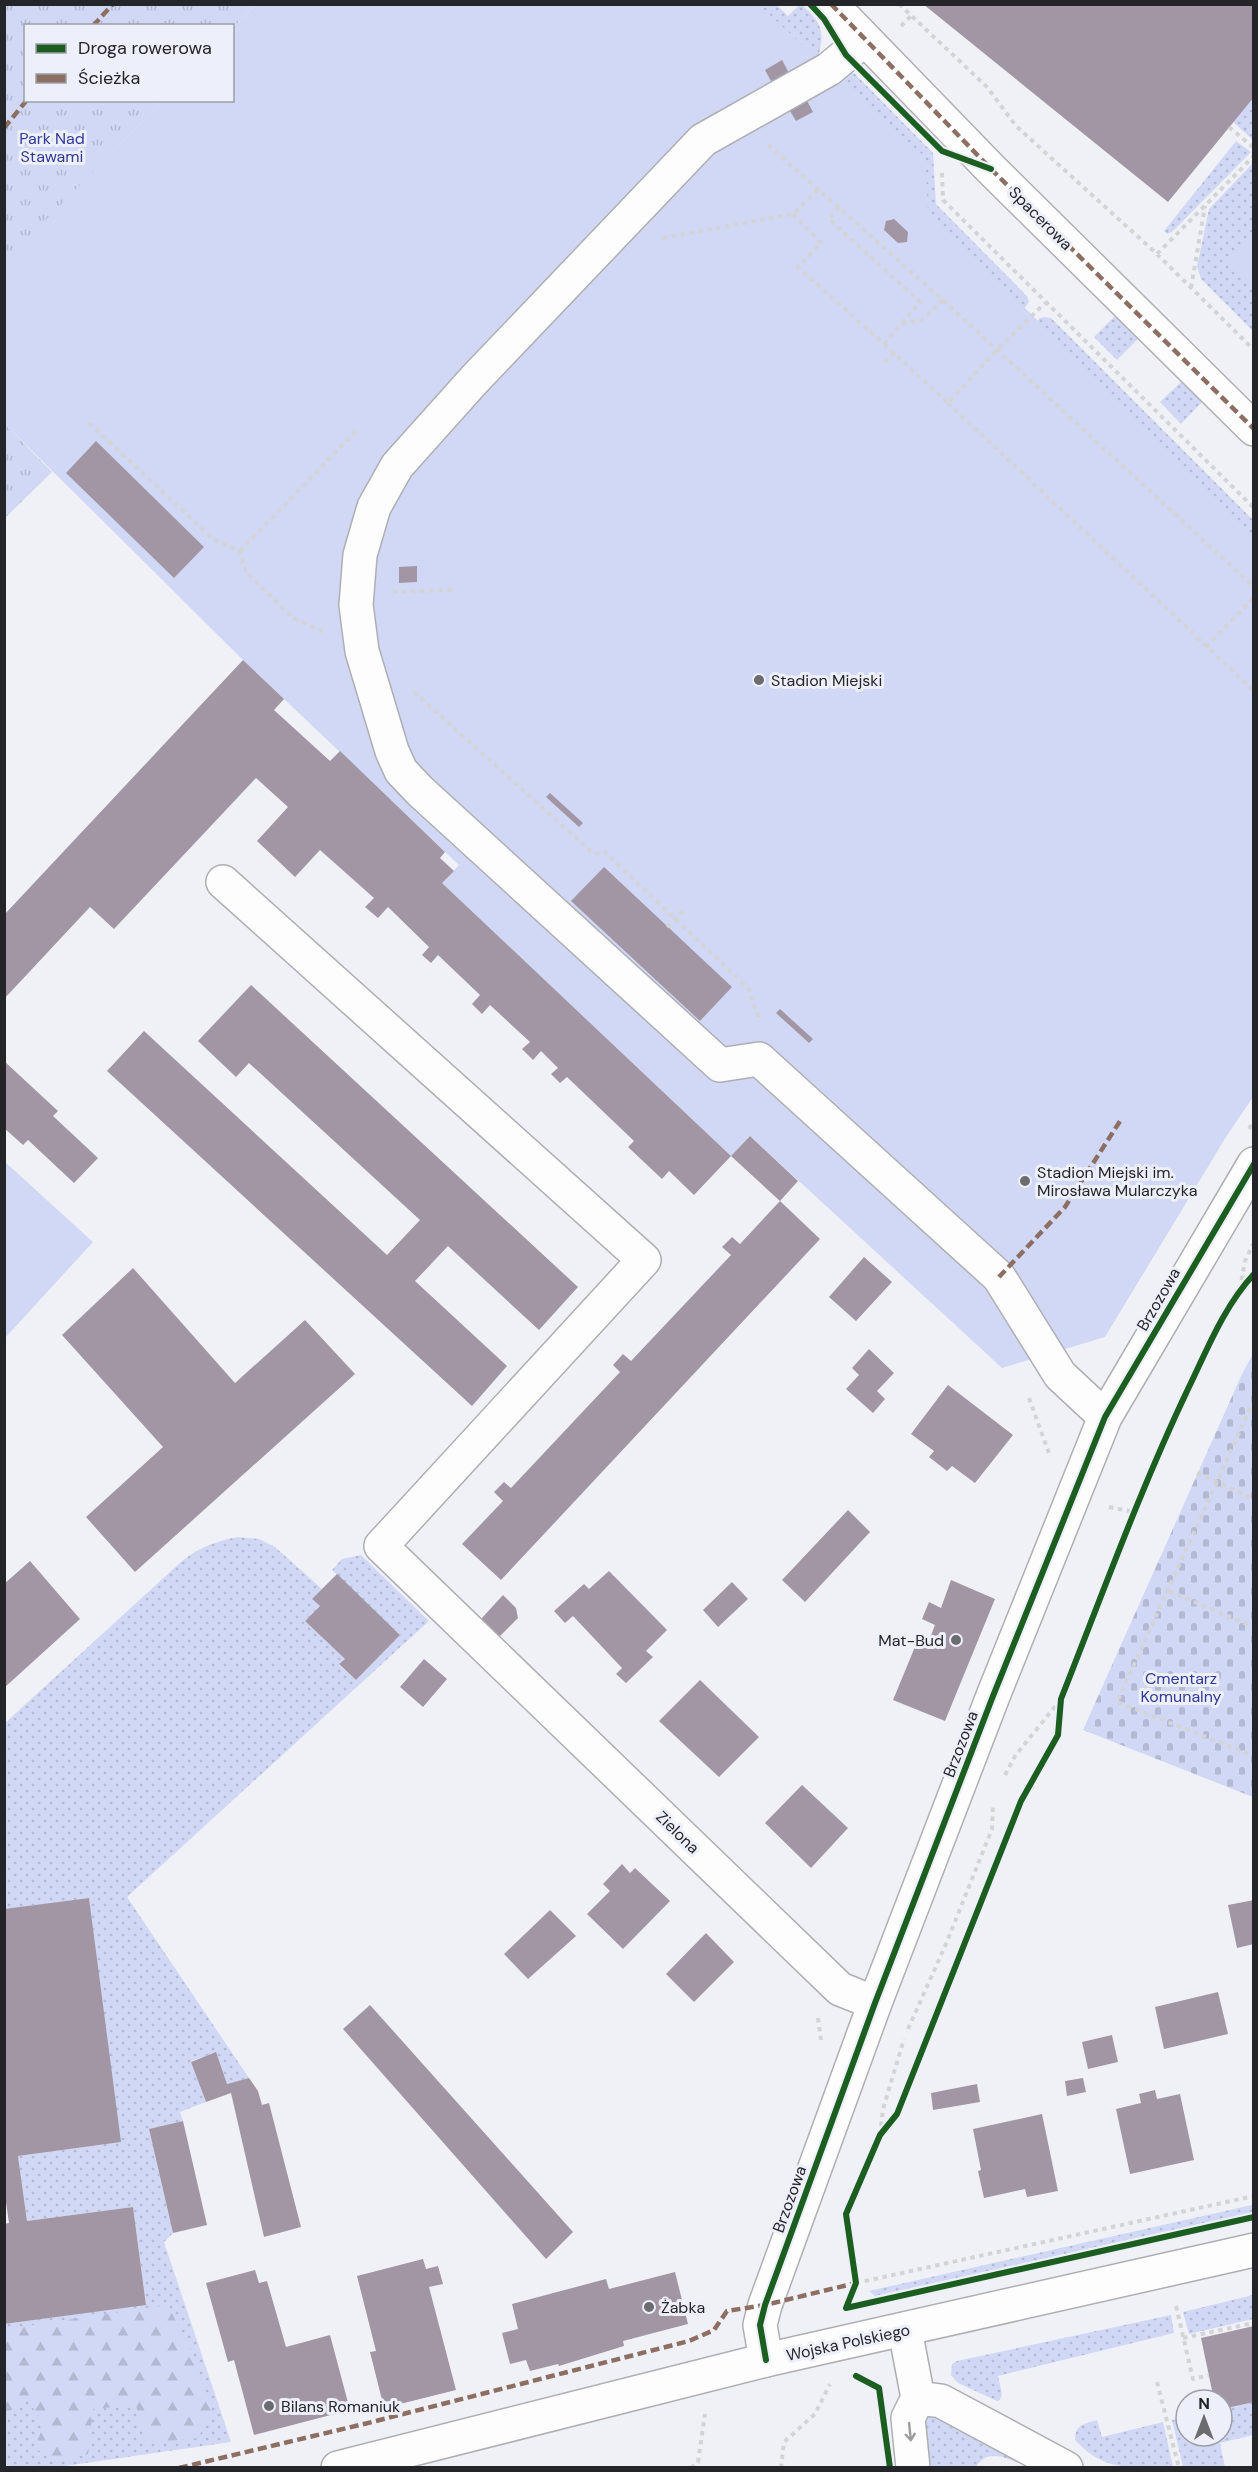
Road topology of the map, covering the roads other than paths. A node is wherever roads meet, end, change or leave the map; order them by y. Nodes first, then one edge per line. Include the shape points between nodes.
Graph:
1 (831, 4) edge
2 (865, 39) junction
3 (1254, 429) edge
4 (223, 882) dead end
5 (1254, 1164) edge
6 (1105, 1417) junction
7 (874, 2003) junction
8 (1254, 2250) edge
9 (905, 2330) junction
10 (766, 2360) junction
11 (918, 2398) junction
12 (1056, 2463) edge
13 (354, 2466) edge
14 (914, 2468) edge

1 - 2 street, Spacerowa
2 - 3 street, Spacerowa
2 - 6 street via 829,69 703,140 397,466 374,507 360,555 356,605 362,651 392,751 401,771 420,791 720,1065 759,1059 999,1277 1060,1375
4 - 7 street, Zielona via 644,1260 381,1546 840,1989
5 - 6 street, Brzozowa
6 - 7 street, Brzozowa
7 - 10 street, Brzozowa via 765,2305 760,2325
8 - 9 street, Wojska Polskiego
9 - 10 street, Wojska Polskiego
9 - 11 street
10 - 13 street, Wojska Polskiego
11 - 12 street via 940,2401
11 -> 14 street via 908,2418

